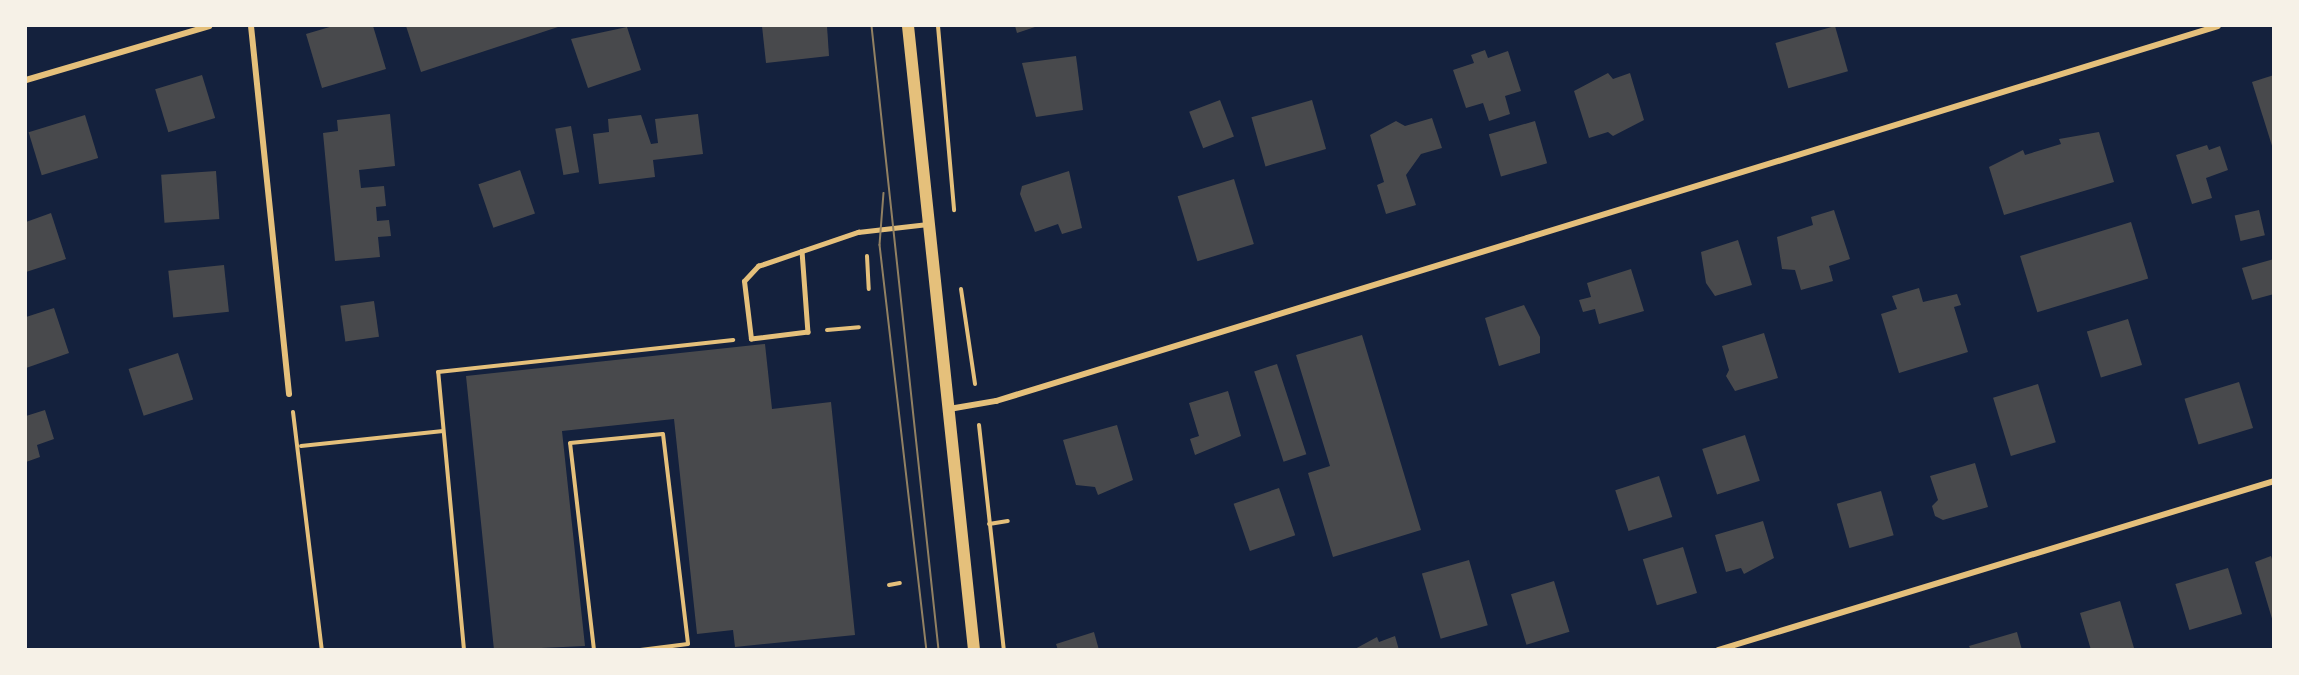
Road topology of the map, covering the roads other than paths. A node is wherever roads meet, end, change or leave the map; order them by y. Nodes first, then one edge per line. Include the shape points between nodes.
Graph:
1 (209, 26) edge
2 (251, 26) edge
3 (908, 26) edge
4 (2218, 26) edge
5 (26, 80) edge
6 (930, 224) junction
7 (802, 251) junction
8 (289, 394) road end
9 (948, 409) junction
10 (2274, 482) edge
11 (974, 650) edge
12 (1718, 650) edge

1 - 5 street
2 - 8 street
3 - 6 main road
4 - 9 street via 996,401
6 - 7 lane via 858,232
6 - 9 main road
7 - 7 lane via 758,266 744,281 751,339 808,332
9 - 11 main road
10 - 12 street

